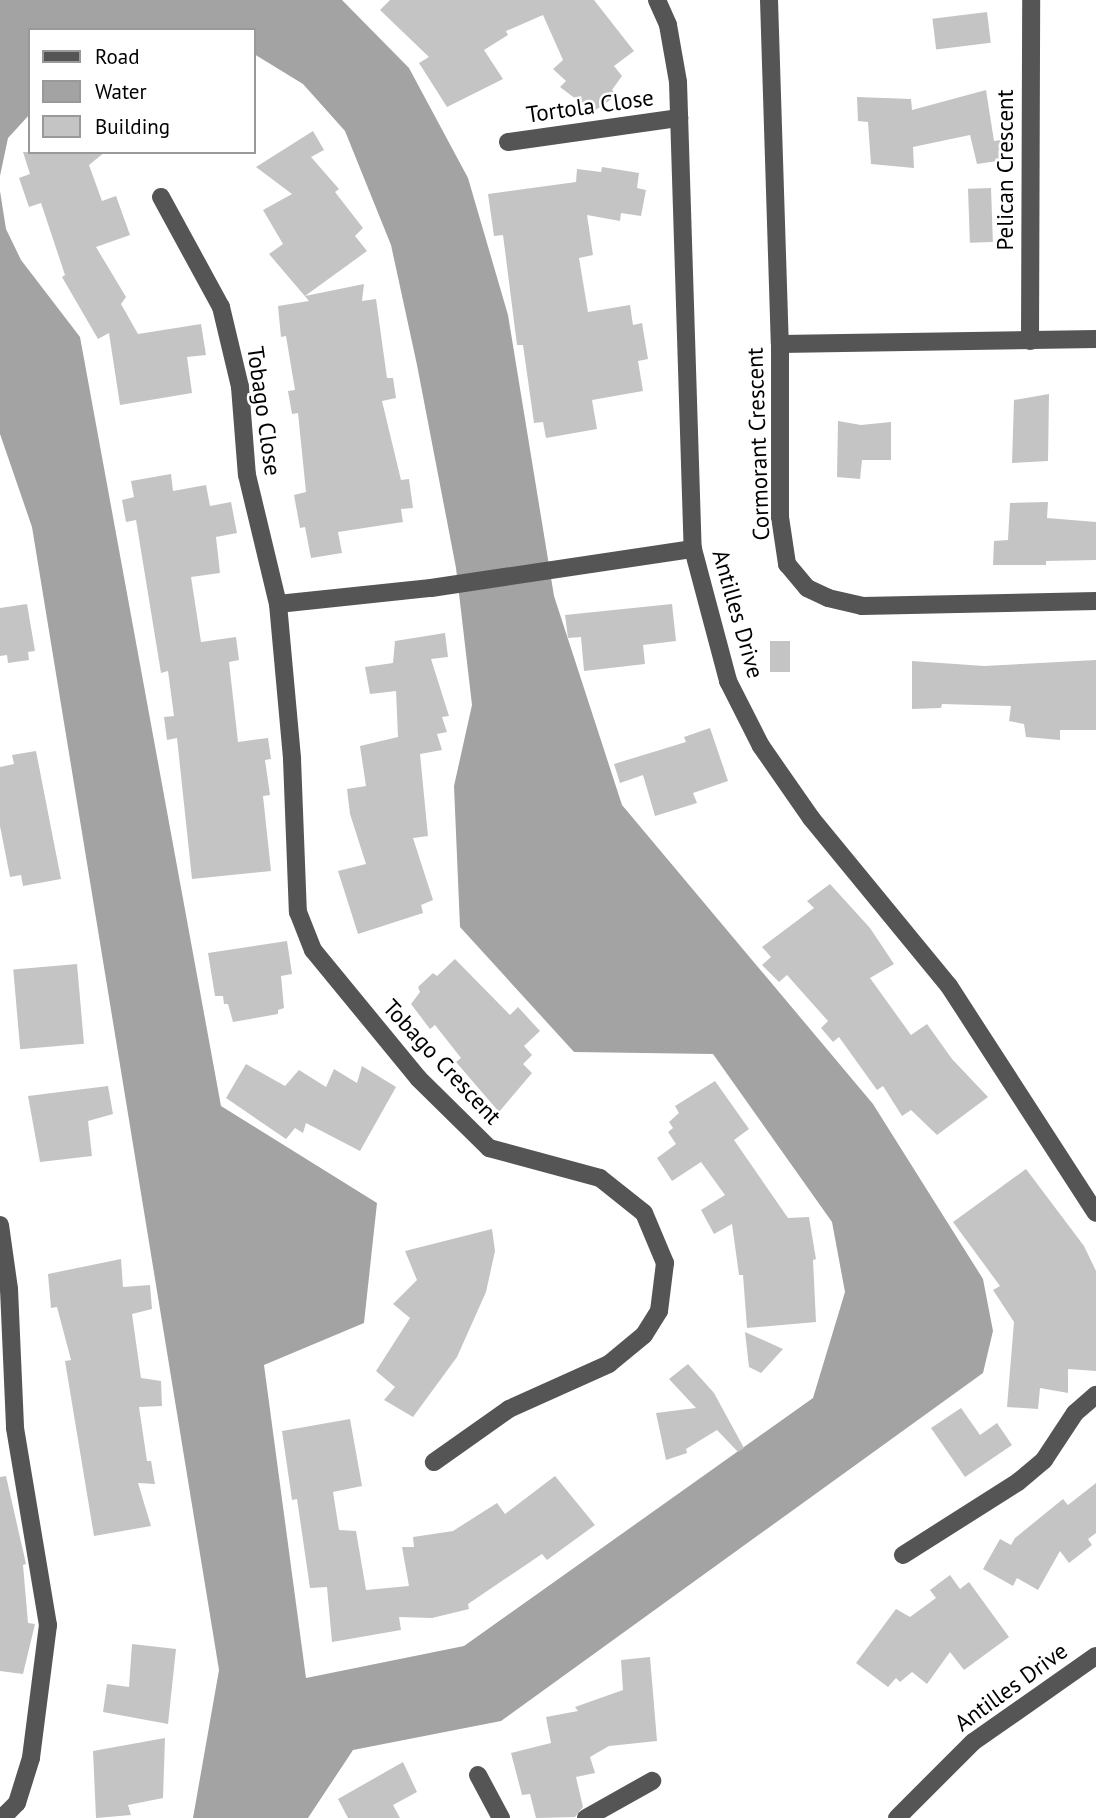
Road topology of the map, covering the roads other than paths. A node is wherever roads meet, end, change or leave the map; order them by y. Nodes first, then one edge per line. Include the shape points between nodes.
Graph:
1 (657, 0) edge
2 (769, 0) edge
3 (1031, 0) edge
4 (679, 118) junction
5 (508, 142) dead end
6 (160, 197) dead end
7 (1096, 339) edge
8 (1030, 341) junction
9 (779, 344) junction
10 (693, 549) junction
11 (1096, 601) edge
12 (278, 604) junction
13 (1096, 1213) edge
14 (0, 1225) edge
15 (1096, 1395) edge
16 (434, 1462) dead end
17 (903, 1555) dead end
18 (1096, 1656) edge
19 (478, 1775) dead end
20 (652, 1780) dead end
21 (2, 1818) edge
22 (500, 1818) edge
23 (586, 1818) edge
24 (897, 1818) edge

1 - 4 street, Antilles Drive via 668,25
2 - 9 street, Cormorant Crescent
3 - 8 street, Pelican Crescent
4 - 5 street, Tortola Close
4 - 10 street, Antilles Drive
6 - 12 street, Tobago Close via 221,307 240,387 247,475
7 - 8 street
8 - 9 street
9 - 11 street, Cormorant Crescent via 780,517 787,564 807,588 862,607
10 - 12 street via 431,588
10 - 13 street, Antilles Drive via 729,681 761,746 811,818 949,986
12 - 16 street, Tobago Crescent via 292,759 298,912 313,950 418,1078 489,1148 600,1178 644,1213 665,1263 659,1311 644,1335 609,1364 509,1409
14 - 21 street via 10,1302 15,1428 48,1625 31,1758 17,1802
15 - 17 street via 1074,1413 1044,1461
18 - 24 street, Antilles Drive via 973,1742
19 - 22 street
20 - 23 street

